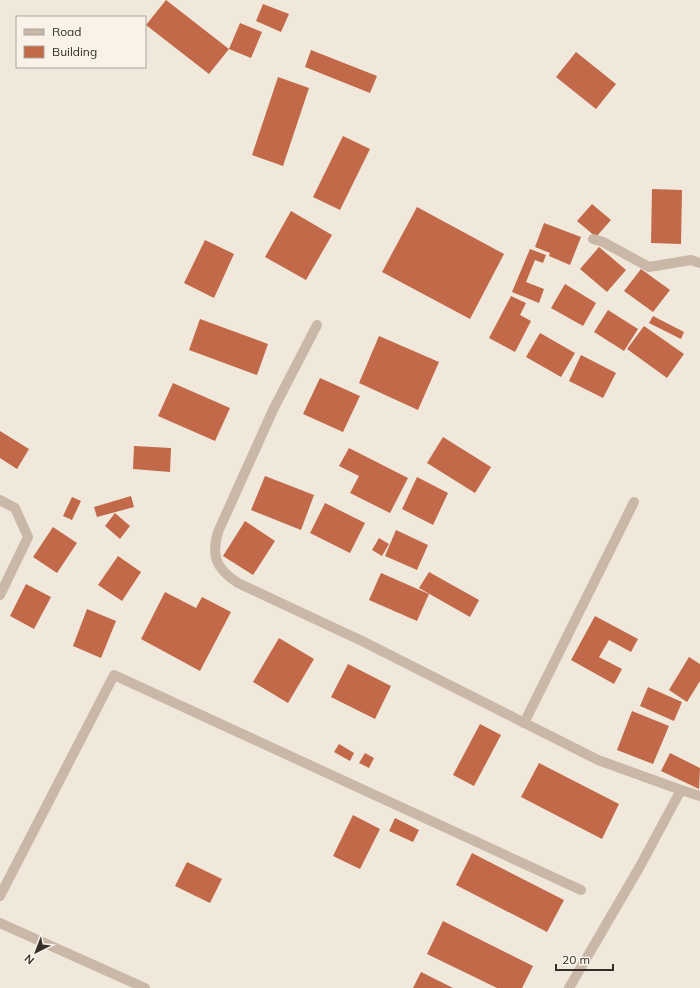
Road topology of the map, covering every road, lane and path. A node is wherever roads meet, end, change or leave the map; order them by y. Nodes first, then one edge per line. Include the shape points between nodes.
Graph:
1 (593, 239) dead end
2 (700, 263) edge
3 (317, 325) dead end
4 (0, 500) edge
5 (634, 502) dead end
6 (0, 595) edge
7 (524, 723) junction
8 (681, 790) junction
9 (700, 796) edge
10 (581, 890) dead end
11 (0, 896) edge
12 (0, 923) edge
13 (145, 988) edge
14 (570, 988) edge

1 - 2 street via 649,267 691,260
3 - 7 street via 273,410 218,532 214,545 217,564 229,578 238,583 362,641
4 - 6 street via 15,508 28,537
5 - 7 street
7 - 8 street via 598,760
8 - 9 street
8 - 14 street
10 - 11 street via 114,675
12 - 13 street

